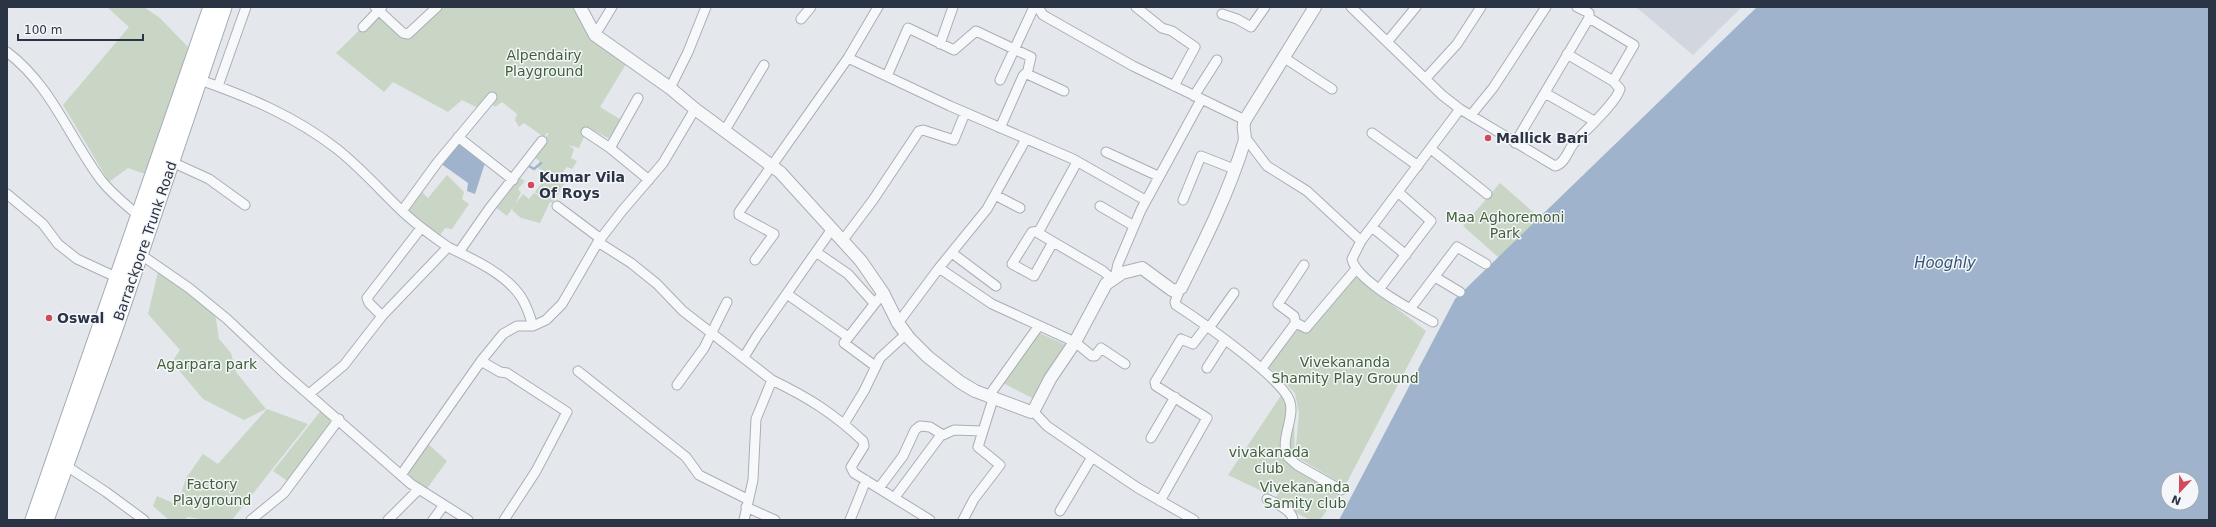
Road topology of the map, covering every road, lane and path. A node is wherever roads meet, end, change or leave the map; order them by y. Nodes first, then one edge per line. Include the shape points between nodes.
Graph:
1 (246, 7) edge
2 (437, 7) edge
3 (580, 7) edge
4 (612, 7) edge
5 (706, 7) edge
6 (811, 7) edge
7 (878, 7) edge
8 (953, 7) edge
9 (1034, 7) edge
10 (1038, 7) edge
11 (1136, 7) edge
12 (1265, 7) edge
13 (1315, 7) edge
14 (1351, 7) edge
15 (1416, 7) edge
16 (1481, 7) edge
17 (1546, 7) edge
18 (1577, 7) edge
19 (378, 8) edge
20 (216, 13) edge
21 (1222, 14) dead end
22 (1589, 18) junction
23 (801, 19) dead end
24 (363, 26) dead end
25 (595, 35) junction
26 (1388, 41) junction
27 (940, 44) junction
28 (1014, 49) junction
29 (7, 52) edge
30 (1566, 54) junction
31 (848, 58) junction
32 (1283, 58) junction
33 (1217, 60) dead end
34 (764, 65) dead end
35 (1026, 73) junction
36 (887, 76) junction
37 (1426, 78) junction
38 (200, 80) junction
39 (1000, 80) dead end
40 (1613, 80) junction
41 (218, 86) junction
42 (1174, 86) junction
43 (670, 88) junction
44 (1332, 89) dead end
45 (1064, 91) dead end
46 (1545, 93) junction
47 (492, 97) dead end
48 (638, 98) dead end
49 (1198, 98) junction
50 (695, 109) junction
51 (1460, 109) junction
52 (965, 113) junction
53 (1471, 115) junction
54 (1245, 120) junction
55 (1594, 121) junction
56 (1000, 128) junction
57 (725, 130) junction
58 (586, 132) dead end
59 (1372, 133) dead end
60 (458, 137) junction
61 (1245, 137) junction
62 (1026, 139) junction
63 (542, 141) dead end
64 (1515, 143) junction
65 (610, 148) junction
66 (1431, 149) junction
67 (1106, 152) dead end
68 (172, 162) junction
69 (1077, 162) junction
70 (772, 166) junction
71 (1418, 166) junction
72 (1234, 169) junction
73 (1158, 176) junction
74 (513, 180) junction
75 (649, 180) junction
76 (1398, 192) junction
77 (7, 194) edge
78 (1487, 194) dead end
79 (995, 195) junction
80 (1145, 200) junction
81 (1183, 200) dead end
82 (245, 205) dead end
83 (557, 206) dead end
84 (1100, 206) dead end
85 (1020, 208) dead end
86 (402, 211) junction
87 (139, 216) junction
88 (1134, 226) junction
89 (1372, 227) junction
90 (421, 228) junction
91 (832, 229) junction
92 (1038, 233) junction
93 (600, 240) junction
94 (843, 240) junction
95 (1361, 241) junction
96 (1053, 242) junction
97 (448, 247) junction
98 (134, 251) junction
99 (458, 252) junction
100 (816, 252) junction
101 (952, 253) junction
102 (1406, 255) junction
103 (755, 260) dead end
104 (1486, 264) dead end
105 (1304, 265) dead end
106 (939, 268) junction
107 (1356, 269) junction
108 (1435, 277) junction
109 (118, 278) junction
110 (1114, 278) junction
111 (996, 286) dead end
112 (1380, 288) junction
113 (1180, 289) junction
114 (1460, 292) dead end
115 (883, 293) junction
116 (1234, 293) dead end
117 (787, 294) junction
118 (727, 302) dead end
119 (874, 303) junction
120 (1410, 309) junction
121 (382, 316) junction
122 (1433, 322) dead end
123 (898, 324) junction
124 (1296, 324) junction
125 (533, 326) junction
126 (1038, 327) junction
127 (1208, 328) junction
128 (711, 334) junction
129 (906, 334) junction
130 (848, 338) junction
131 (1225, 340) junction
132 (1074, 342) junction
133 (744, 357) junction
134 (481, 361) junction
135 (1125, 364) dead end
136 (875, 366) junction
137 (1207, 368) dead end
138 (1262, 368) junction
139 (578, 371) dead end
140 (772, 380) junction
141 (677, 386) dead end
142 (310, 394) junction
143 (1175, 397) junction
144 (990, 398) junction
145 (1033, 411) junction
146 (339, 419) junction
147 (844, 424) junction
148 (982, 431) junction
149 (941, 435) junction
150 (1151, 438) dead end
151 (1092, 457) junction
152 (65, 465) junction
153 (401, 475) junction
154 (866, 480) junction
155 (879, 488) junction
156 (418, 489) junction
157 (1341, 490) dead end
158 (895, 497) junction
159 (1267, 499) dead end
160 (1160, 501) junction
161 (746, 503) junction
162 (444, 505) junction
163 (1060, 511) dead end
164 (1188, 519) edge
165 (32, 520) edge
166 (46, 520) edge
167 (144, 520) edge
168 (251, 520) edge
169 (388, 520) edge
170 (433, 520) edge
171 (468, 520) edge
172 (504, 520) edge
173 (744, 520) edge
174 (775, 520) edge
175 (850, 520) edge
176 (930, 520) edge
177 (963, 520) edge
178 (1293, 520) edge

1 - 41 street
2 - 19 street via 408,34 403,33
3 - 25 street
4 - 25 street
5 - 43 street
6 - 23 street
7 - 31 street
8 - 27 street
9 - 28 street
10 - 42 street via 1043,15 1073,33
11 - 42 street via 1162,28 1175,32 1194,47
12 - 21 street via 1251,27
13 - 32 street
14 - 26 street
15 - 26 street
16 - 37 street via 1457,44
17 - 53 street via 1493,88
18 - 22 street via 1589,13
19 - 24 street
20 - 38 main road, Barrackpore Trunk Road
20 - 87 main road, Barrackpore Trunk Road
22 - 30 street
22 - 40 street via 1634,45
25 - 43 street
26 - 37 street
27 - 28 street via 957,50 976,31
27 - 36 street via 907,28
28 - 35 street via 1032,58
28 - 39 street
29 - 87 street via 33,75 47,93 113,194
30 - 40 street
30 - 46 street
31 - 36 street
31 - 70 street
32 - 44 street
32 - 54 street
33 - 49 street
34 - 57 street
35 - 45 street
35 - 56 street
36 - 52 street
37 - 51 street
38 - 41 street
38 - 68 main road, Barrackpore Trunk Road
40 - 55 street via 1620,91
41 - 86 street via 283,114 313,132 338,149
42 - 49 street
43 - 50 street
46 - 55 street
46 - 64 street
47 - 60 street
48 - 65 street
49 - 54 street
49 - 73 street
50 - 57 street
50 - 75 street via 663,163
51 - 53 street
51 - 66 street
52 - 56 street
52 - 94 street via 954,140 919,131
53 - 64 street
54 - 61 street
55 - 64 street via 1557,166
56 - 62 street
57 - 70 street
58 - 65 street
59 - 71 street
60 - 74 street
60 - 86 street
61 - 72 street
61 - 95 street via 1267,166 1308,191
62 - 69 street
62 - 79 street
63 - 74 street
65 - 75 street
66 - 71 street
66 - 78 street
67 - 73 street
68 - 82 street via 209,179
68 - 98 main road, Barrackpore Trunk Road
69 - 80 street
69 - 92 street
70 - 91 street
70 - 103 street via 738,213 774,234
71 - 76 street
72 - 81 street via 1201,156
72 - 113 street via 1218,214
73 - 80 street
74 - 99 street
75 - 93 street
76 - 89 street
76 - 102 street via 1432,220
77 - 109 street via 43,224 58,244 72,255
79 - 85 street
79 - 101 street
80 - 88 street
83 - 93 street
84 - 88 street
86 - 90 street
87 - 98 main road, Barrackpore Trunk Road
88 - 110 street
89 - 95 street
89 - 102 street
90 - 97 street
90 - 121 street via 367,298
91 - 94 street
91 - 100 street
92 - 96 street
92 - 96 street via 1032,232 1012,264 1033,277
93 - 125 street via 562,304 546,320
93 - 128 street via 631,263
94 - 115 street via 862,260
95 - 107 street via 1353,256
96 - 110 street
97 - 99 street
97 - 121 street
98 - 109 main road, Barrackpore Trunk Road
98 - 142 street via 195,292
98 - 152 main road, Barrackpore Trunk Road
99 - 125 street via 495,273 514,289 527,307
100 - 117 street
100 - 119 street via 848,274
101 - 106 street
101 - 111 street
102 - 112 street
104 - 108 street via 1458,246
105 - 124 street via 1278,304 1294,316
106 - 123 street
106 - 126 street via 992,304
107 - 112 street
107 - 124 street via 1306,328
108 - 114 street
108 - 120 street
109 - 165 main road, Barrackpore Trunk Road
110 - 113 street via 1127,272 1145,269 1172,290
110 - 132 street via 1102,289
112 - 120 street
113 - 127 street via 1176,305
115 - 119 street
115 - 123 street
116 - 127 street
117 - 130 street
117 - 133 street
118 - 128 street
119 - 130 street
120 - 122 street
121 - 142 street via 344,365
123 - 129 street
124 - 138 street
125 - 134 street via 517,326 510,329
126 - 132 street
126 - 144 street
127 - 131 street
127 - 143 street via 1193,344 1181,339 1155,382 1156,386
128 - 133 street
128 - 141 street via 699,357
129 - 136 street via 888,349
129 - 144 street via 944,370
130 - 136 street via 845,344
131 - 137 street
131 - 138 street
132 - 135 street via 1092,356 1101,348
132 - 145 street
133 - 140 street
134 - 153 street
134 - 172 street via 500,372 507,373 567,412 536,471
136 - 147 street via 864,391
138 - 157 street via 1290,400 1286,443 1288,457 1297,465
139 - 161 street via 686,457 699,475
140 - 147 street via 806,396
140 - 161 street via 756,416 754,472
142 - 146 street
143 - 150 street
143 - 160 street via 1206,416 1207,420
144 - 145 street
144 - 148 street
145 - 151 street via 1047,426
146 - 153 street
146 - 168 street via 284,493
147 - 154 street via 864,443 851,469
148 - 149 street via 954,430
148 - 177 street via 978,448 1000,465 976,496
149 - 155 street via 930,427 918,428 903,456
149 - 158 street
151 - 160 street
151 - 163 street
152 - 166 main road, Barrackpore Trunk Road
152 - 167 street
153 - 156 street
154 - 155 street
154 - 175 street
155 - 158 street
156 - 162 street
156 - 169 street
158 - 176 street
159 - 178 street via 1285,509 1292,515
160 - 164 street
161 - 173 street
161 - 174 street
162 - 170 street
162 - 171 street

